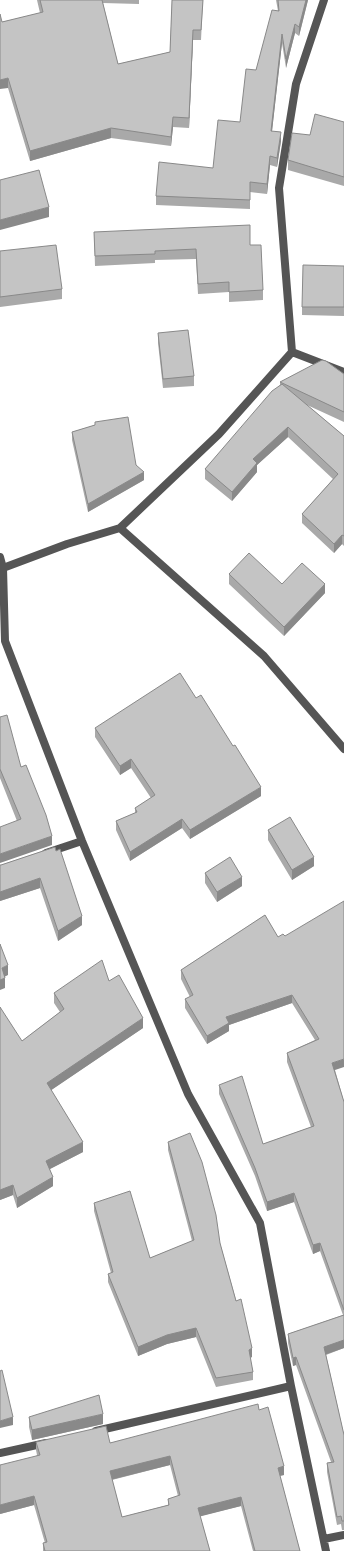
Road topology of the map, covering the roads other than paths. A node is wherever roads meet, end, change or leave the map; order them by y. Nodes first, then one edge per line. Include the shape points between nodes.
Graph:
1 (324, 0) edge
2 (292, 352) junction
3 (344, 372) edge
4 (120, 528) junction
5 (0, 557) edge
6 (3, 568) junction
7 (344, 749) edge
8 (82, 841) junction
9 (37, 856) edge
10 (291, 1386) junction
11 (84, 1434) edge
12 (54, 1441) edge
13 (0, 1453) edge
14 (344, 1535) edge
15 (324, 1539) junction
16 (326, 1551) edge

1 - 2 street via 296,84 279,188
2 - 3 street
2 - 4 street via 219,434
4 - 6 street via 67,544
4 - 7 street via 264,656
5 - 6 street
6 - 8 street via 5,641
8 - 9 street
8 - 10 street via 188,1094 260,1223
10 - 11 street
10 - 15 street
12 - 13 street
14 - 15 street
15 - 16 street

